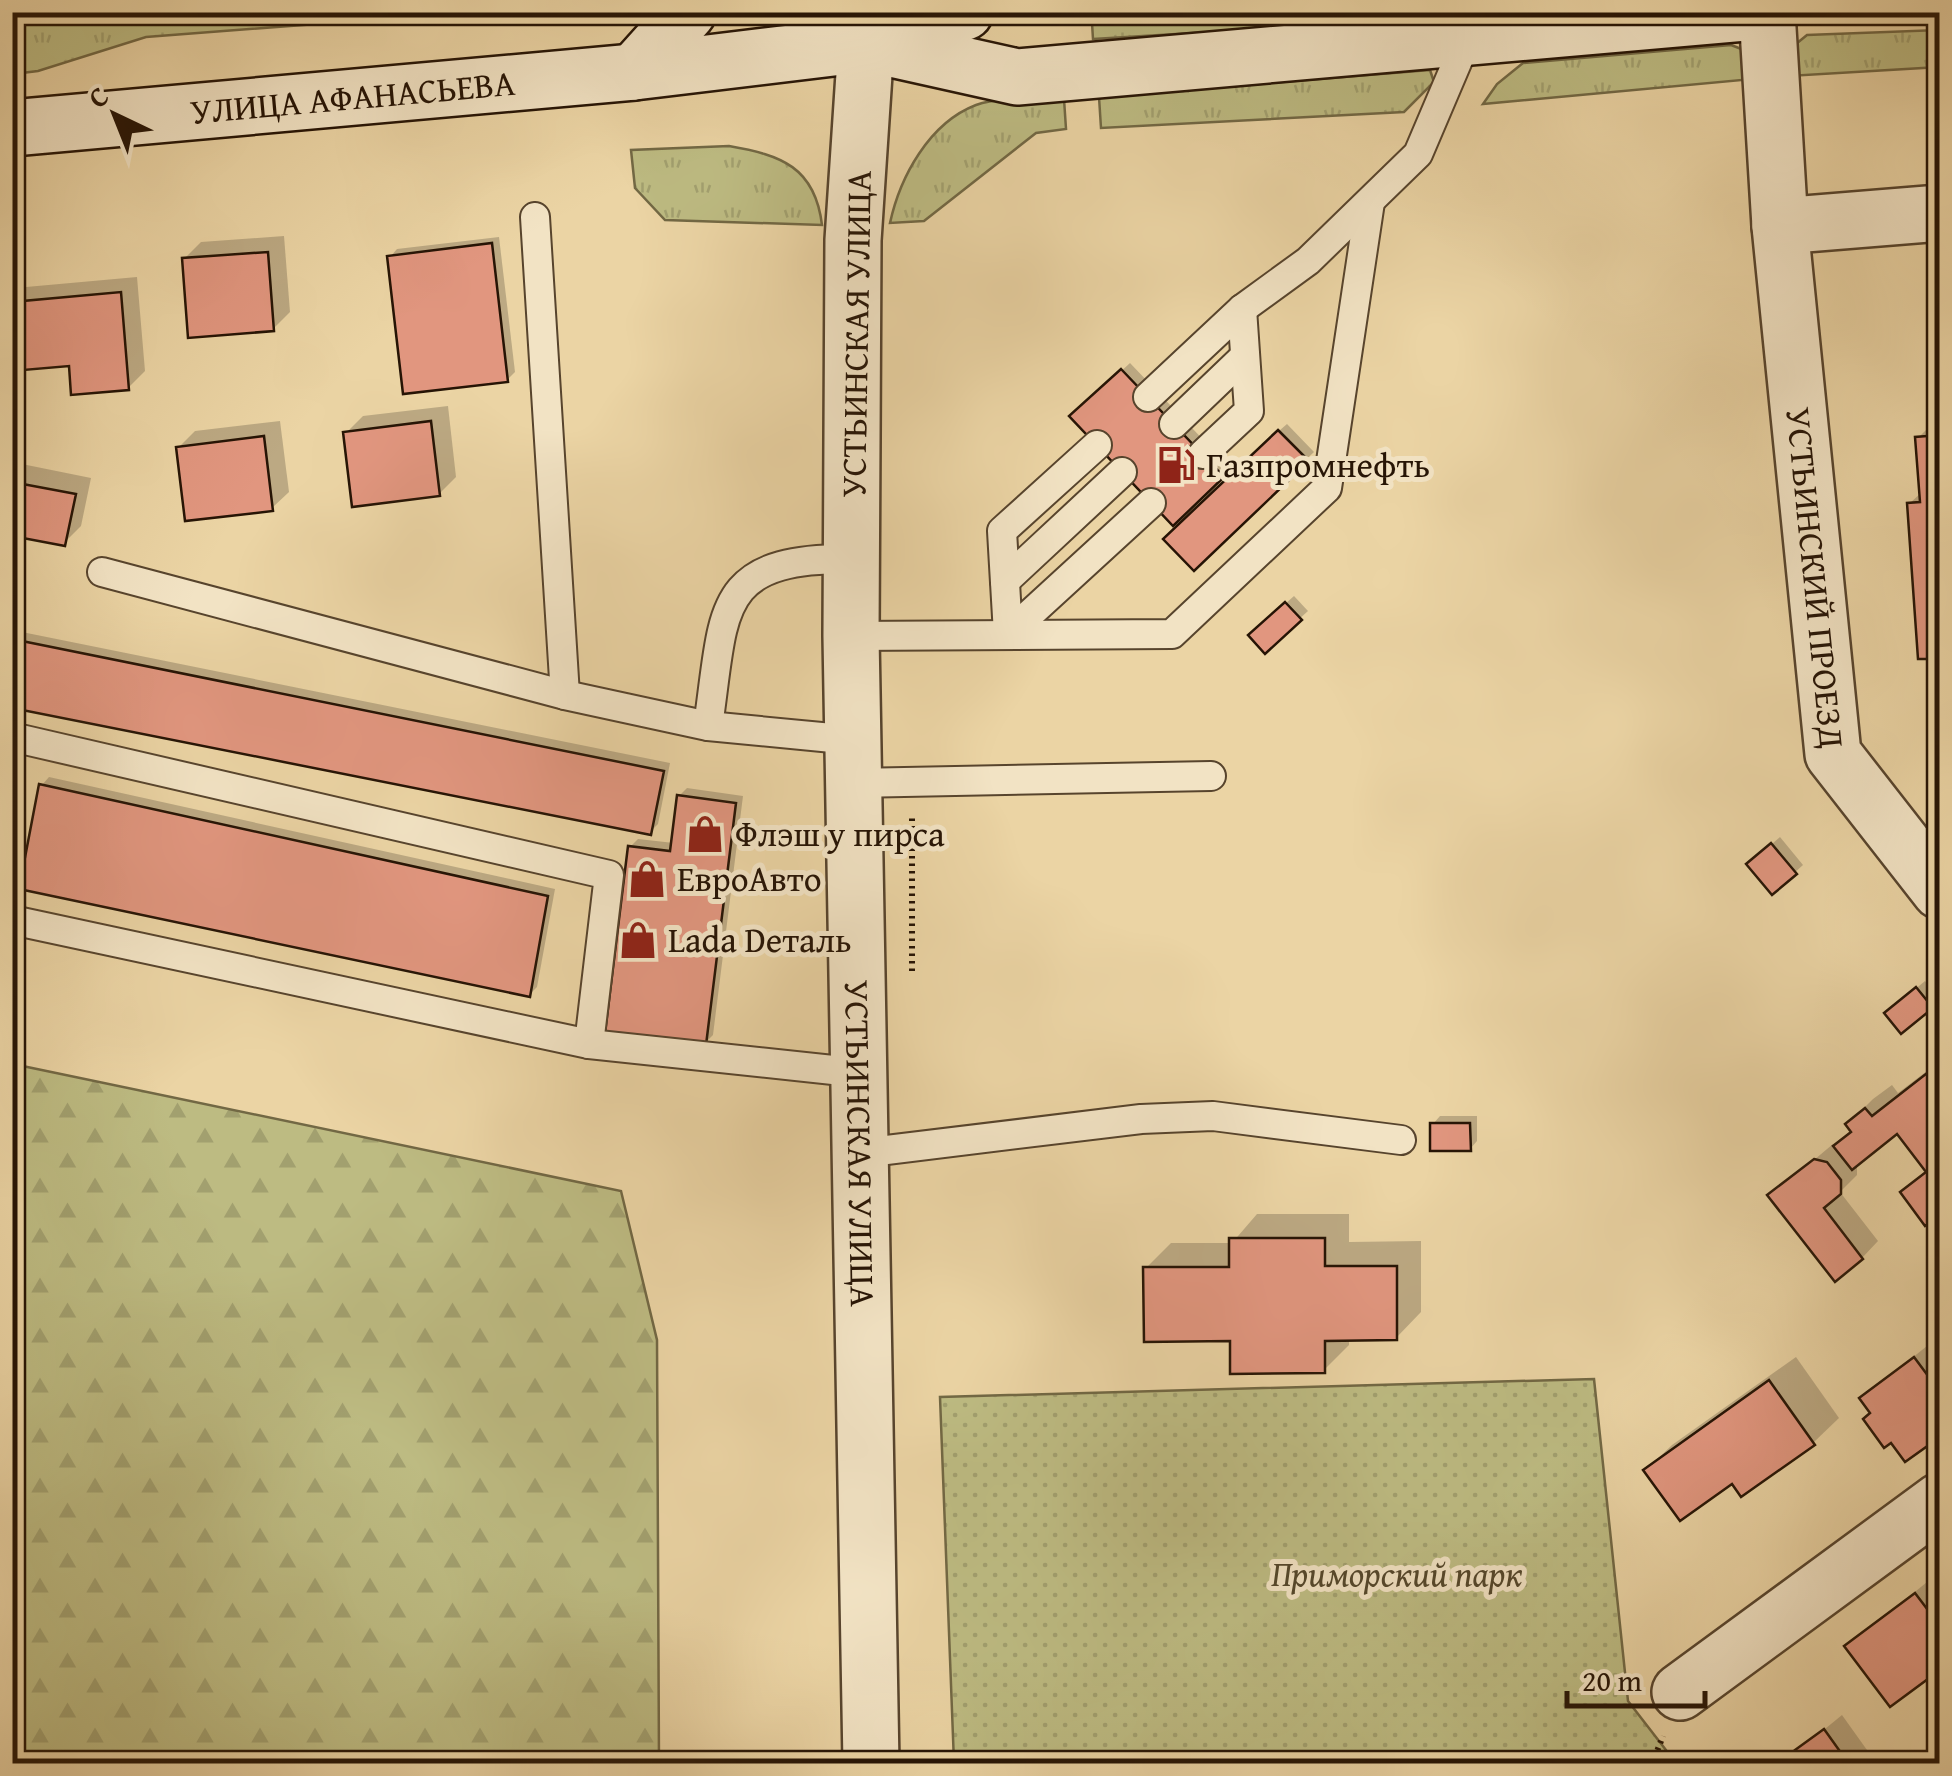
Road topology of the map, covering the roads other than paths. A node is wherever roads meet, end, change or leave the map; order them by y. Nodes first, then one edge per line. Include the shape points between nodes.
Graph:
1 (688, 12) edge
2 (966, 12) edge
3 (1756, 12) edge
4 (1766, 12) edge
5 (865, 23) edge
6 (1467, 40) junction
7 (634, 72) junction
8 (12, 128) edge
9 (1370, 202) junction
10 (1940, 213) edge
11 (535, 218) dead end
12 (1780, 226) junction
13 (1242, 309) junction
14 (1245, 356) junction
15 (1148, 397) dead end
16 (1174, 424) dead end
17 (1097, 445) dead end
18 (1203, 454) dead end
19 (1122, 472) dead end
20 (1151, 502) dead end
21 (854, 559) junction
22 (102, 572) dead end
23 (1005, 580) junction
24 (1008, 634) junction
25 (851, 636) junction
26 (565, 695) junction
27 (708, 726) junction
28 (12, 738) edge
29 (853, 762) junction
30 (1211, 776) dead end
31 (1940, 891) edge
32 (12, 920) edge
33 (589, 1044) junction
34 (861, 1073) junction
35 (1400, 1140) dead end
36 (862, 1153) junction
37 (1940, 1500) edge
38 (1680, 1692) dead end
39 (871, 1764) edge

1 - 7 street
2 - 5 street
3 - 6 street
4 - 12 street, УСТЬИНСКИЙ ПРОЕЗД
5 - 6 street via 1017,77
5 - 7 street, УЛИЦА АФАНАСЬЕВА
5 - 21 street, УСТЬИНСКАЯ УЛИЦА via 854,240
6 - 9 lane via 1418,154
7 - 8 street, УЛИЦА АФАНАСЬЕВА
9 - 13 lane via 1308,261
9 - 24 lane via 1326,488 1172,634
10 - 12 street
11 - 26 lane
12 - 31 street, УСТЬИНСКИЙ ПРОЕЗД via 1834,754
13 - 14 lane
13 - 15 lane
14 - 16 lane
14 - 18 lane via 1249,411
17 - 23 lane via 1002,532
19 - 23 lane
20 - 24 lane
21 - 25 street, УСТЬИНСКАЯ УЛИЦА
21 - 27 lane via 814,558 760,571 726,606
22 - 26 lane
23 - 24 lane
24 - 25 lane
25 - 29 street, УСТЬИНСКАЯ УЛИЦА
26 - 27 lane
27 - 29 lane
28 - 33 lane via 609,875
29 - 30 lane via 912,782
29 - 34 street, УСТЬИНСКАЯ УЛИЦА
32 - 33 lane
33 - 34 lane
34 - 36 street, УСТЬИНСКАЯ УЛИЦА
35 - 36 lane via 1213,1116
36 - 39 street, УСТЬИНСКАЯ УЛИЦА
37 - 38 street

